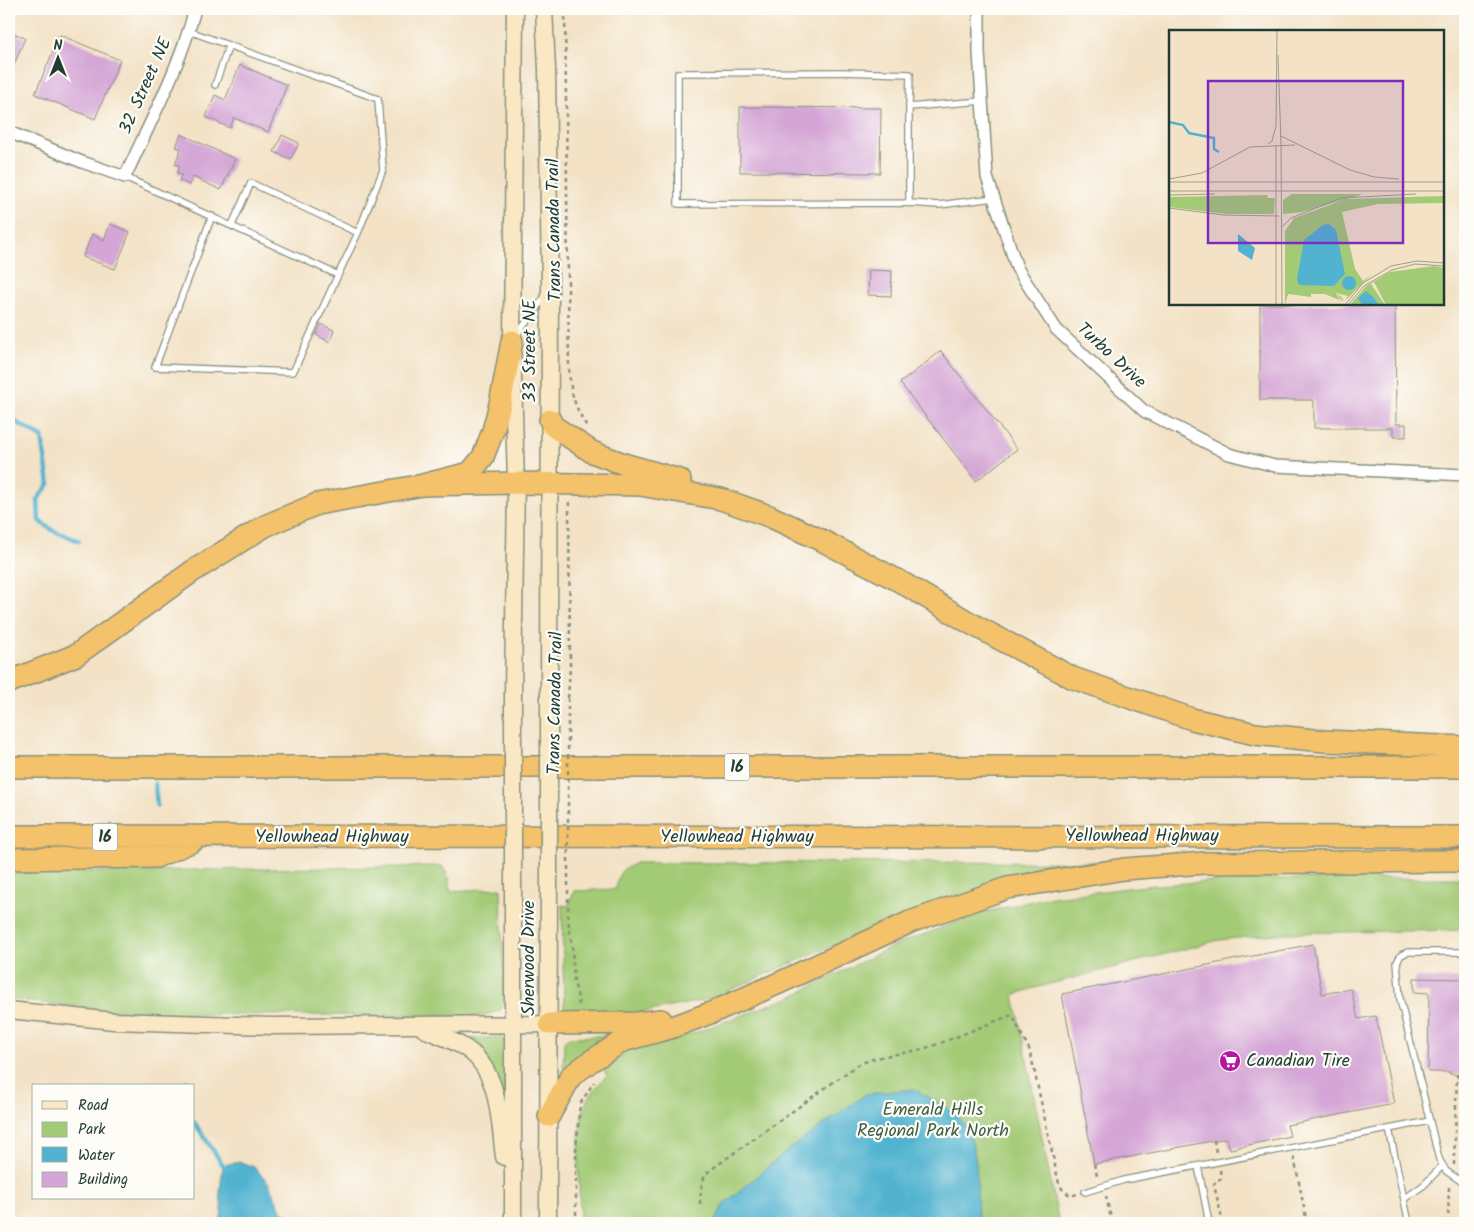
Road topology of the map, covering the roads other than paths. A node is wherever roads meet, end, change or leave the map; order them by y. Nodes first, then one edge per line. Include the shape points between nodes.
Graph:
1 (195, 9) edge
2 (515, 9) edge
3 (544, 9) edge
4 (979, 9) edge
5 (189, 31) junction
6 (229, 45) junction
7 (215, 85) dead end
8 (982, 101) junction
9 (909, 106) junction
10 (9, 132) edge
11 (125, 177) junction
12 (994, 198) junction
13 (909, 203) junction
14 (212, 216) junction
15 (232, 225) junction
16 (358, 233) junction
17 (338, 275) junction
18 (550, 289) junction
19 (512, 341) junction
20 (550, 420) junction
21 (1465, 475) edge
22 (516, 483) junction
23 (550, 483) junction
24 (423, 485) junction
25 (721, 499) junction
26 (9, 682) edge
27 (513, 693) joint
28 (549, 693) joint
29 (1465, 747) edge
30 (9, 767) edge
31 (1465, 767) edge
32 (9, 836) edge
33 (201, 837) junction
34 (1465, 837) edge
35 (9, 859) edge
36 (1465, 861) edge
37 (1465, 952) edge
38 (9, 1010) edge
39 (713, 1012) junction
40 (550, 1024) junction
41 (513, 1025) junction
42 (417, 1026) junction
43 (549, 1116) junction
44 (1430, 1121) junction
45 (1389, 1129) junction
46 (1198, 1166) junction
47 (1442, 1166) junction
48 (1465, 1184) edge
49 (1085, 1192) road end
50 (1404, 1199) junction
51 (513, 1223) edge
52 (548, 1223) edge
53 (1209, 1223) edge
54 (1409, 1223) edge

1 - 5 street, 32 Street NE
2 - 19 main road, 33 Street NE
3 - 18 main road, 33 Street NE
4 - 8 street, Turbo Drive
5 - 6 lane
5 - 11 street, 32 Street NE
6 - 7 lane
6 - 16 lane via 378,99 384,170
8 - 9 lane
8 - 12 street, Turbo Drive via 987,177
9 - 13 lane
9 - 13 lane via 910,74 678,73 678,204
10 - 11 street
11 - 14 lane
12 - 13 lane via 939,205
12 - 21 street, Turbo Drive via 1017,268 1056,329 1144,411 1229,454 1275,466
14 - 15 lane
14 - 17 lane via 155,367 293,372
15 - 16 lane via 251,184
15 - 17 lane
16 - 17 lane
18 - 19 lane
18 - 20 main road, 33 Street NE
19 - 22 main road, 33 Street NE
19 - 24 highway via 500,404 483,457 470,473
20 - 23 main road, 33 Street NE
20 - 25 highway via 592,452 704,487
22 - 23 highway
22 - 24 highway
22 - 27 main road, 33 Street NE
23 - 25 highway via 640,485
23 - 28 main road, 33 Street NE
24 - 26 highway via 316,504 265,526 193,571 76,655
25 - 29 highway via 769,516 823,541 1073,678 1192,718 1255,734
27 - 41 main road, Sherwood Drive, bridge
28 - 40 main road, Sherwood Drive, bridge
30 - 31 highway, 16
32 - 33 highway, Yellowhead Highway / 16
33 - 34 highway, Yellowhead Highway / 16
33 - 35 highway via 156,857
36 - 39 highway via 1205,863 1124,869 1007,888 910,922
37 - 44 lane via 1408,952 1397,962 1400,999
38 - 42 main road via 114,1021
39 - 40 highway via 637,1023
39 - 43 highway via 623,1042 591,1061 571,1076
40 - 41 main road
40 - 43 main road, Sherwood Drive
41 - 42 main road
41 - 51 main road, Sherwood Drive
42 - 51 main road via 464,1047 481,1062 491,1079 499,1112
43 - 52 main road, Sherwood Drive
44 - 45 lane
44 - 47 lane
45 - 46 lane
45 - 50 lane
46 - 49 lane via 1124,1180
46 - 53 lane
47 - 48 lane
47 - 50 lane via 1424,1185
50 - 54 lane

